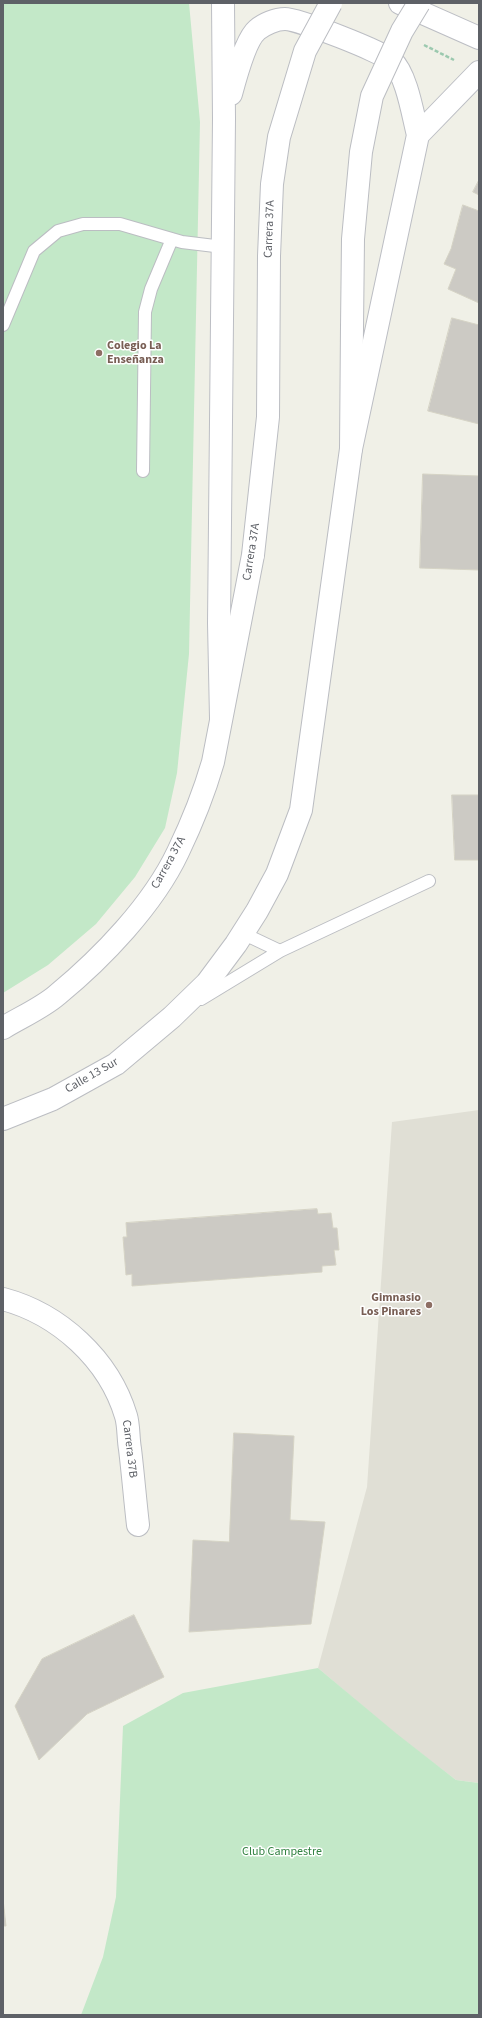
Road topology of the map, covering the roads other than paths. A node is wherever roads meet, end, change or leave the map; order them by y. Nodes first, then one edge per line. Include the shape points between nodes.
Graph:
1 (223, 3) edge
2 (332, 3) edge
3 (400, 3) edge
4 (419, 3) edge
5 (479, 38) edge
6 (479, 72) edge
7 (224, 119) junction
8 (418, 135) junction
9 (172, 239) junction
10 (223, 247) junction
11 (3, 325) edge
12 (351, 449) junction
13 (143, 471) dead end
14 (221, 718) junction
15 (429, 880) dead end
16 (242, 933) junction
17 (280, 951) junction
18 (172, 1017) junction
19 (3, 1028) edge
20 (3, 1119) edge
21 (3, 1299) edge
22 (138, 1524) dead end

1 - 7 street
2 - 14 street, Carrera 37A, bridge via 305,51 279,137 272,184 269,256 268,417 253,555
3 - 5 street
4 - 12 street, bridge via 399,37 372,96 361,152 353,239
6 - 8 street
7 - 8 street via 241,59 256,30 272,22 286,19 350,40 392,61 405,82
7 - 10 street
8 - 12 street
9 - 10 lane
9 - 11 lane via 120,224 83,224 58,231 34,251
9 - 13 lane via 150,289 145,312
10 - 14 street via 219,623
12 - 16 street via 301,810 277,874 258,911
14 - 19 street, Carrera 37A via 213,762 204,790 178,853 149,899 118,938 56,996
15 - 17 lane
16 - 17 lane
16 - 18 street via 207,983
17 - 18 lane
18 - 20 street, Calle 13 Sur via 116,1064 52,1099
21 - 22 street, Carrera 37B via 24,1305 59,1325 89,1351 111,1380 126,1416

